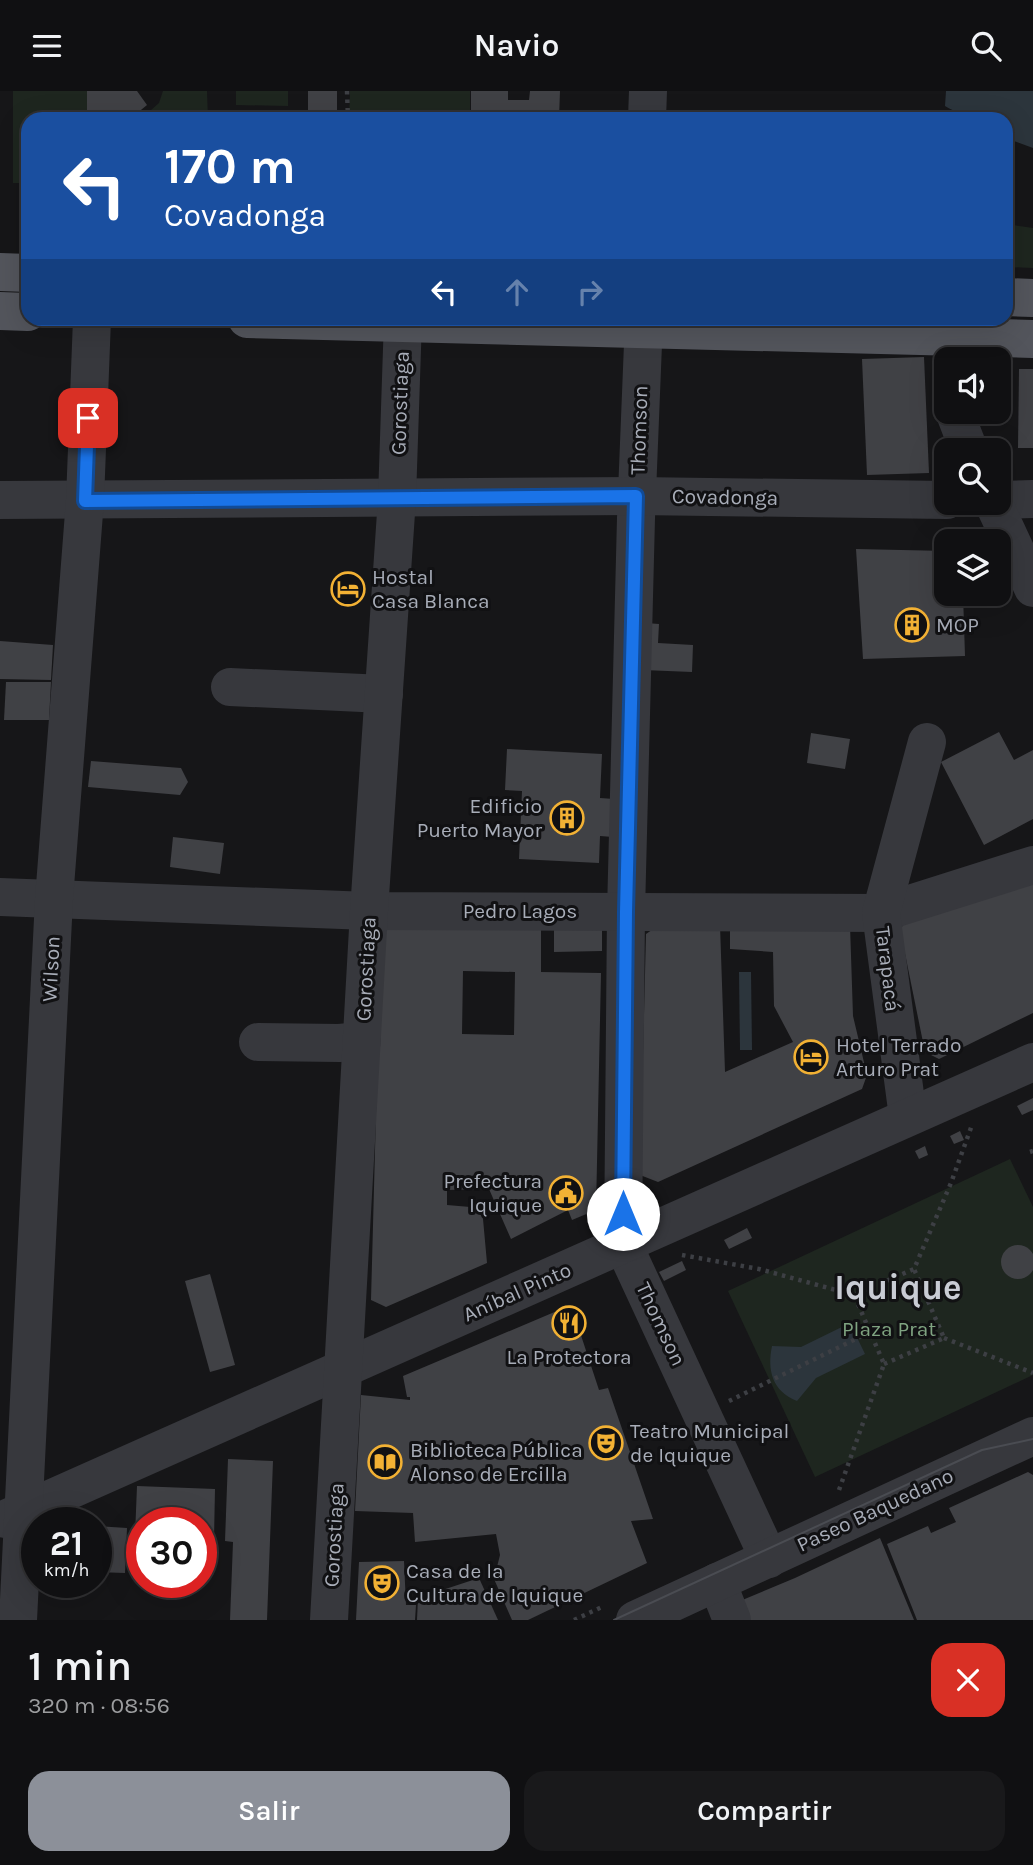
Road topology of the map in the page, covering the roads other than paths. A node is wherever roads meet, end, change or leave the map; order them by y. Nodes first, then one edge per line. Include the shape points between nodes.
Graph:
1 (648, 91) edge
2 (647, 112) edge
3 (0, 272) edge
4 (21, 273) edge
5 (1013, 297) edge
6 (1033, 298) edge
7 (0, 311) edge
8 (21, 312) edge
9 (92, 326) edge
10 (403, 326) edge
11 (644, 326) edge
12 (687, 326) edge
13 (948, 338) edge
14 (1033, 339) edge
15 (636, 496) junction
16 (397, 498) junction
17 (1033, 499) edge
18 (0, 500) edge
19 (934, 500) edge
20 (1011, 500) edge
21 (85, 501) junction
22 (999, 515) edge
23 (1033, 588) edge
24 (230, 687) dead end
25 (384, 694) junction
26 (927, 742) dead end
27 (1033, 865) edge
28 (0, 897) edge
29 (54, 899) junction
30 (369, 911) junction
31 (626, 912) junction
32 (881, 913) junction
33 (362, 1041) junction
34 (258, 1042) dead end
35 (1033, 1062) edge
36 (908, 1117) junction
37 (623, 1244) junction
38 (344, 1369) junction
39 (14, 1411) edge
40 (1033, 1436) edge
41 (12, 1516) edge
42 (769, 1559) junction
43 (717, 1582) junction
44 (18, 1620) edge
45 (329, 1620) edge
46 (635, 1620) edge
47 (732, 1620) edge

1 - 2 street
3 - 4 main road
5 - 6 main road
7 - 8 main road
9 - 21 street, Wilson
10 - 16 street, Gorostiaga
11 - 15 street, Thomson
12 - 13 main road
13 - 14 main road
15 - 16 street, Covadonga
15 - 19 street, Covadonga
15 - 31 street, Thomson
16 - 21 street, Covadonga
16 - 25 street, Gorostiaga
17 - 20 street
18 - 21 street, Covadonga
21 - 29 street, Wilson
22 - 23 street
24 - 25 street
25 - 30 street, Gorostiaga
26 - 32 street, Tarapacá
27 - 32 street, Pedro Lagos
28 - 29 street, Pedro Lagos
29 - 30 street, Pedro Lagos
29 - 39 street, Wilson
30 - 31 street, Pedro Lagos
30 - 33 street, Gorostiaga
31 - 32 street, Pedro Lagos
31 - 37 street, Thomson
32 - 36 street, Tarapacá
33 - 34 street
33 - 38 street, Gorostiaga
35 - 36 street, Aníbal Pinto
36 - 37 street, Aníbal Pinto
37 - 38 street, Aníbal Pinto
37 - 42 street, Thomson
38 - 41 street, Aníbal Pinto
38 - 45 street, Gorostiaga
39 - 41 street, Wilson
40 - 42 street, Paseo Baquedano
41 - 44 street, Wilson
42 - 43 street, Paseo Baquedano
43 - 46 street, Paseo Baquedano
43 - 47 street

